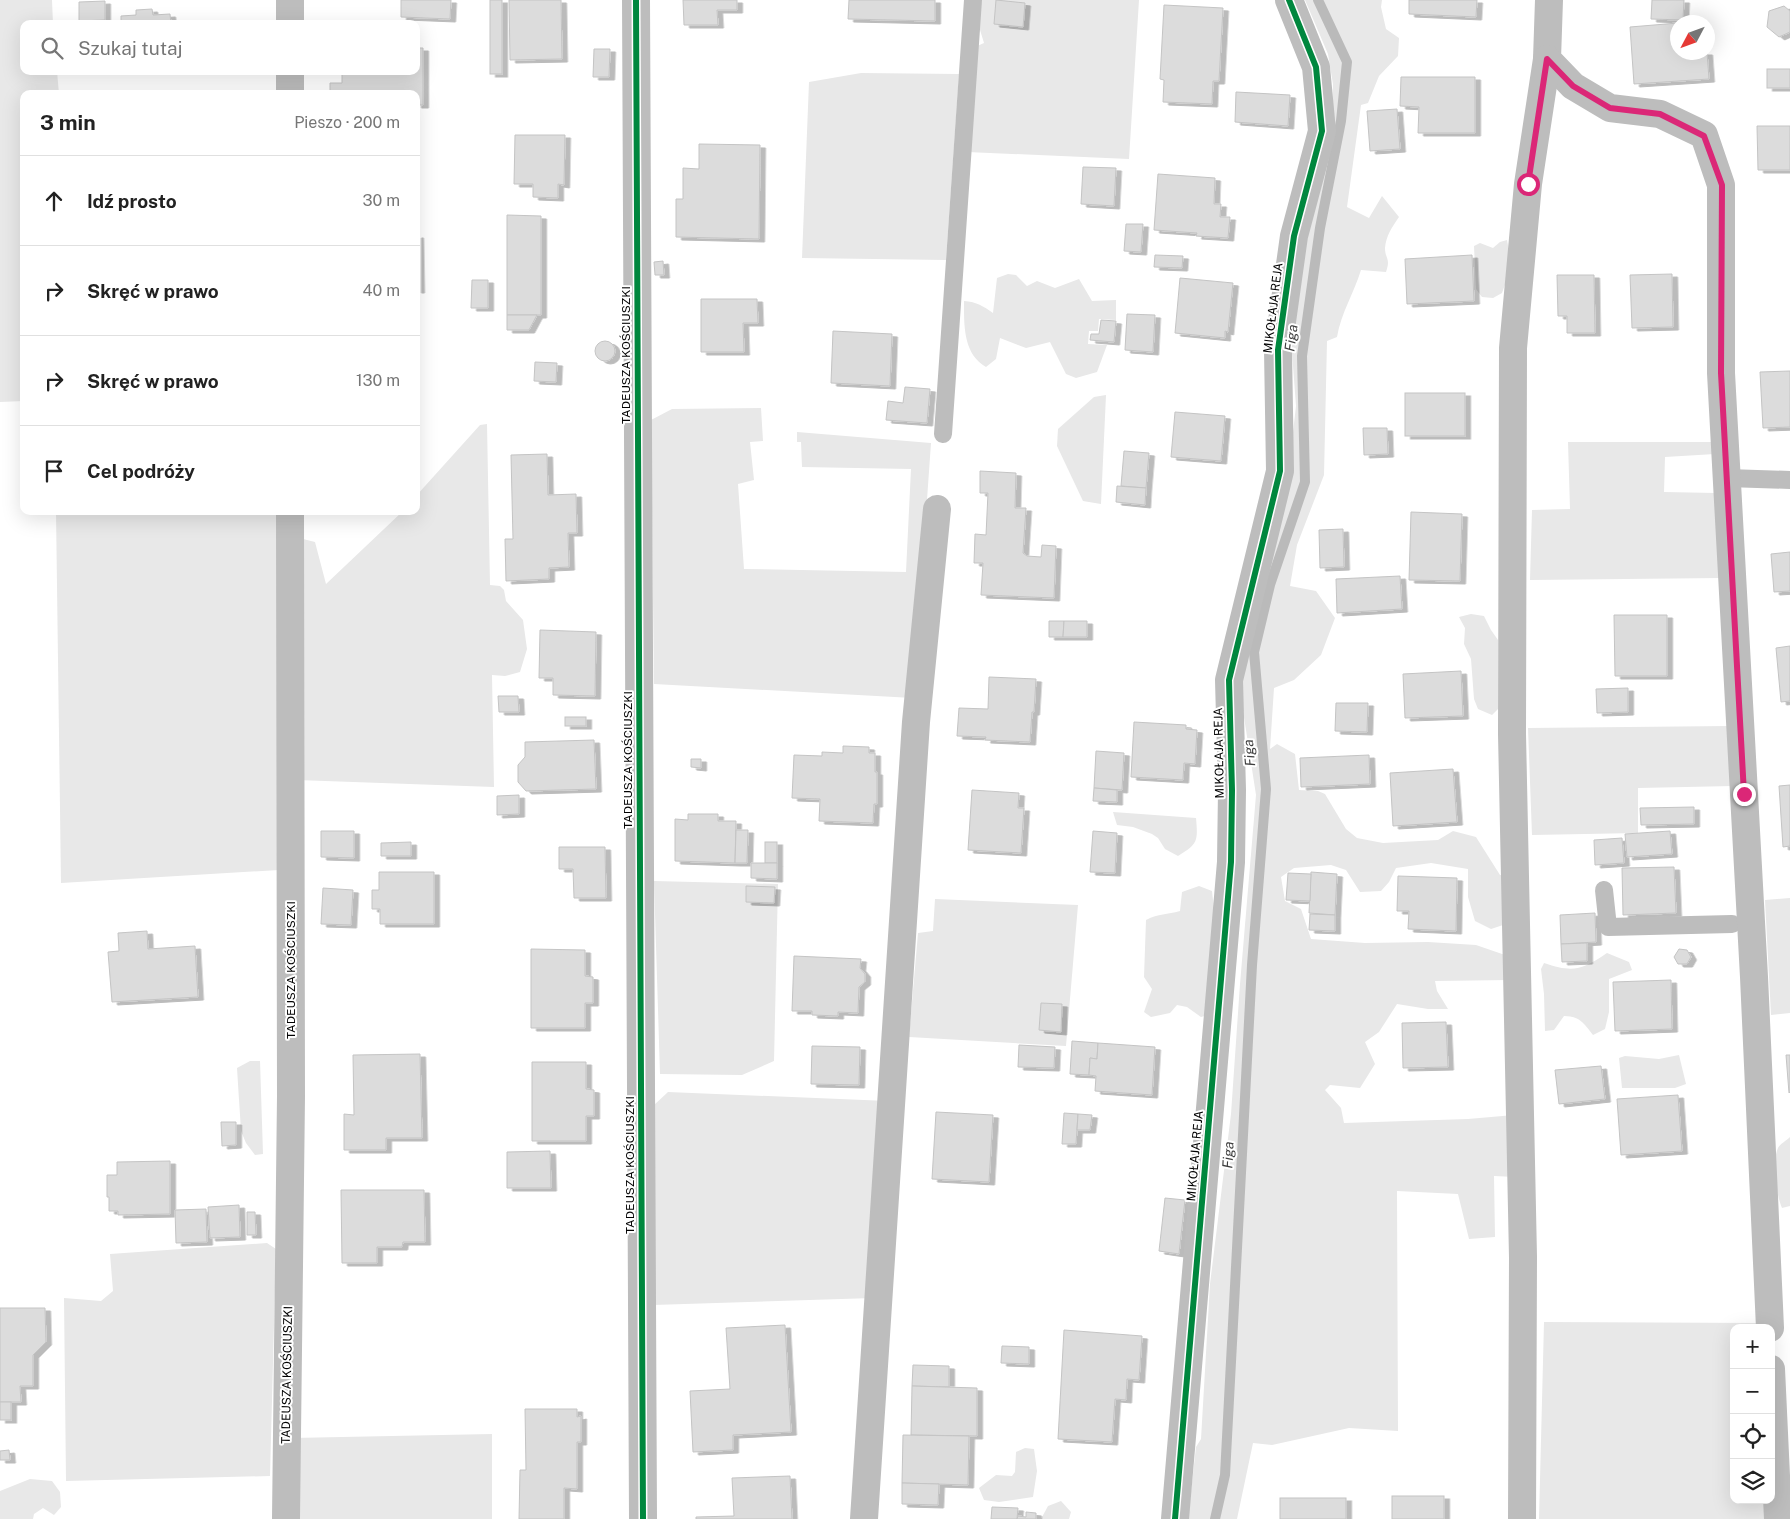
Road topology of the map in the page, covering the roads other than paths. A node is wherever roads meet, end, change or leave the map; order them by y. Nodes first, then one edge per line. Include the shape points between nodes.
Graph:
1 (290, 0) edge
2 (636, 0) edge
3 (973, 0) edge
4 (1290, 0) edge
5 (1549, 0) edge
6 (290, 20) edge
7 (1547, 59) junction
8 (290, 75) edge
9 (290, 90) edge
10 (943, 434) dead end
11 (1727, 478) junction
12 (1790, 480) edge
13 (937, 508) dead end
14 (290, 515) edge
15 (1604, 890) dead end
16 (1732, 924) dead end
17 (1770, 1324) edge
18 (1773, 1414) edge
19 (286, 1519) edge
20 (643, 1519) edge
21 (864, 1519) edge
22 (1175, 1519) edge
23 (1522, 1519) edge
24 (1778, 1519) edge

1 - 6 street
2 - 20 street, TADEUSZA KOŚCIUSZKI
3 - 10 lane
4 - 22 street, MIKOŁAJA REJA via 1316,67 1322,131 1294,236 1278,350 1280,471 1229,680 1231,862
5 - 7 street
7 - 11 street via 1573,86 1610,108 1660,114 1704,136 1722,185 1721,373
7 - 23 street via 1528,184 1513,348 1512,734 1523,1257
8 - 9 street
11 - 12 lane
11 - 17 street
13 - 21 street via 914,749
14 - 19 street, TADEUSZA KOŚCIUSZKI via 291,1096
15 - 16 lane via 1608,927
18 - 24 street

